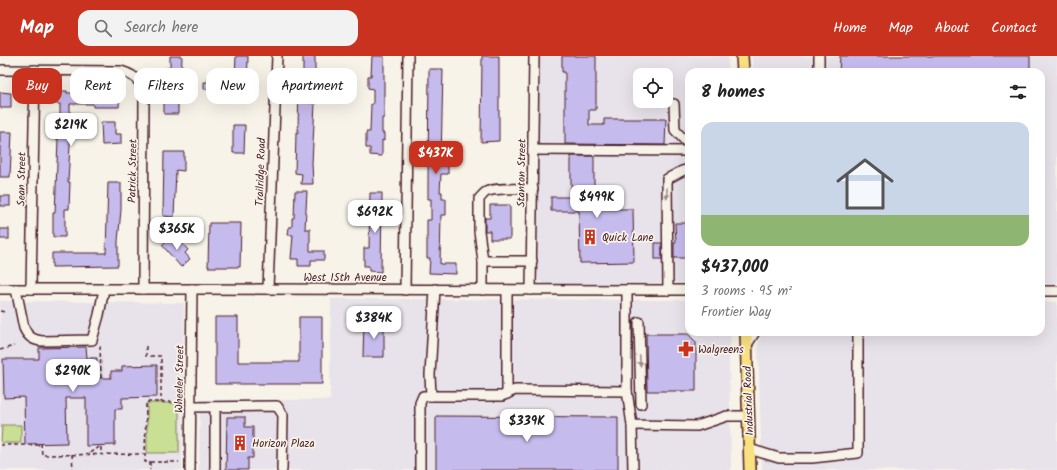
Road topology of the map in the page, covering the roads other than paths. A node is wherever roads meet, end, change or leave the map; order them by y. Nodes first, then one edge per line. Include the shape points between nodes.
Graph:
1 (277, 56) edge
2 (408, 56) edge
3 (534, 56) edge
4 (742, 56) edge
5 (819, 56) edge
6 (742, 68) edge
7 (819, 68) edge
8 (0, 70) edge
9 (12, 70) edge
10 (62, 70) edge
11 (34, 104) edge
12 (674, 104) dead end
13 (685, 141) edge
14 (533, 150) junction
15 (685, 151) edge
16 (685, 170) edge
17 (533, 189) junction
18 (483, 261) junction
19 (532, 261) junction
20 (192, 288) junction
21 (0, 289) edge
22 (16, 289) junction
23 (31, 289) junction
24 (104, 289) junction
25 (143, 289) junction
26 (268, 289) junction
27 (435, 289) junction
28 (405, 290) junction
29 (483, 290) junction
30 (507, 290) junction
31 (532, 290) junction
32 (627, 290) junction
33 (668, 290) junction
34 (685, 290) edge
35 (1045, 291) edge
36 (1057, 291) edge
37 (639, 322) dead end
38 (746, 336) edge
39 (753, 336) edge
40 (858, 336) edge
41 (746, 346) junction
42 (627, 391) junction
43 (507, 394) junction
44 (431, 396) junction
45 (641, 404) dead end
46 (191, 407) junction
47 (215, 407) junction
48 (749, 416) junction
49 (632, 425) junction
50 (749, 450) junction
51 (190, 470) edge
52 (215, 470) edge
53 (282, 470) edge
54 (420, 470) edge
55 (633, 470) edge
56 (750, 470) edge

1 - 26 street, Trailridge Road
2 - 28 street
3 - 14 street, Stanton Street
4 - 6 main road
5 - 7 street
8 - 9 street
10 - 25 street, Patrick Street via 122,71 138,79 143,87
11 - 23 street, Sean Street
12 - 13 street via 675,130
14 - 15 street
14 - 17 street, Stanton Street
16 -> 33 street via 667,179
17 - 18 street via 492,190 480,199 478,232
17 - 19 street, Stanton Street
18 - 19 street
18 - 29 street
19 - 31 street, Stanton Street
20 - 25 street, West 15th Avenue
20 - 26 street, West 15th Avenue
20 - 46 street, Wheeler Street
21 - 22 street, West 15th Avenue
22 - 23 street, West 15th Avenue
22 - 24 street via 27,334 42,341 92,340
23 - 24 street, West 15th Avenue
24 - 25 street, West 15th Avenue
26 - 28 street, West 15th Avenue
27 - 28 street, West 15th Avenue
27 - 29 street, West 15th Avenue
27 - 44 street
29 - 30 street, West 15th Avenue
30 - 31 street, West 15th Avenue
30 - 43 street
31 - 32 street, West 15th Avenue
32 - 33 street, West 15th Avenue
32 - 42 street
33 - 34 street, West 15th Avenue
35 - 36 street
37 -> 45 street
38 - 41 main road, Industrial Road
39 - 41 street
40 - 50 street via 858,453 812,458 779,458
41 - 48 main road, Industrial Road
42 - 43 street via 515,390
42 - 49 street
43 - 44 street
44 - 54 street via 422,396 420,403
46 - 47 street
46 - 51 street, Wheeler Street
47 - 52 street
47 - 53 street via 277,406 283,415
48 - 49 street via 726,416 697,426
48 - 50 main road, Industrial Road
49 - 55 street
50 - 56 main road, Industrial Road

